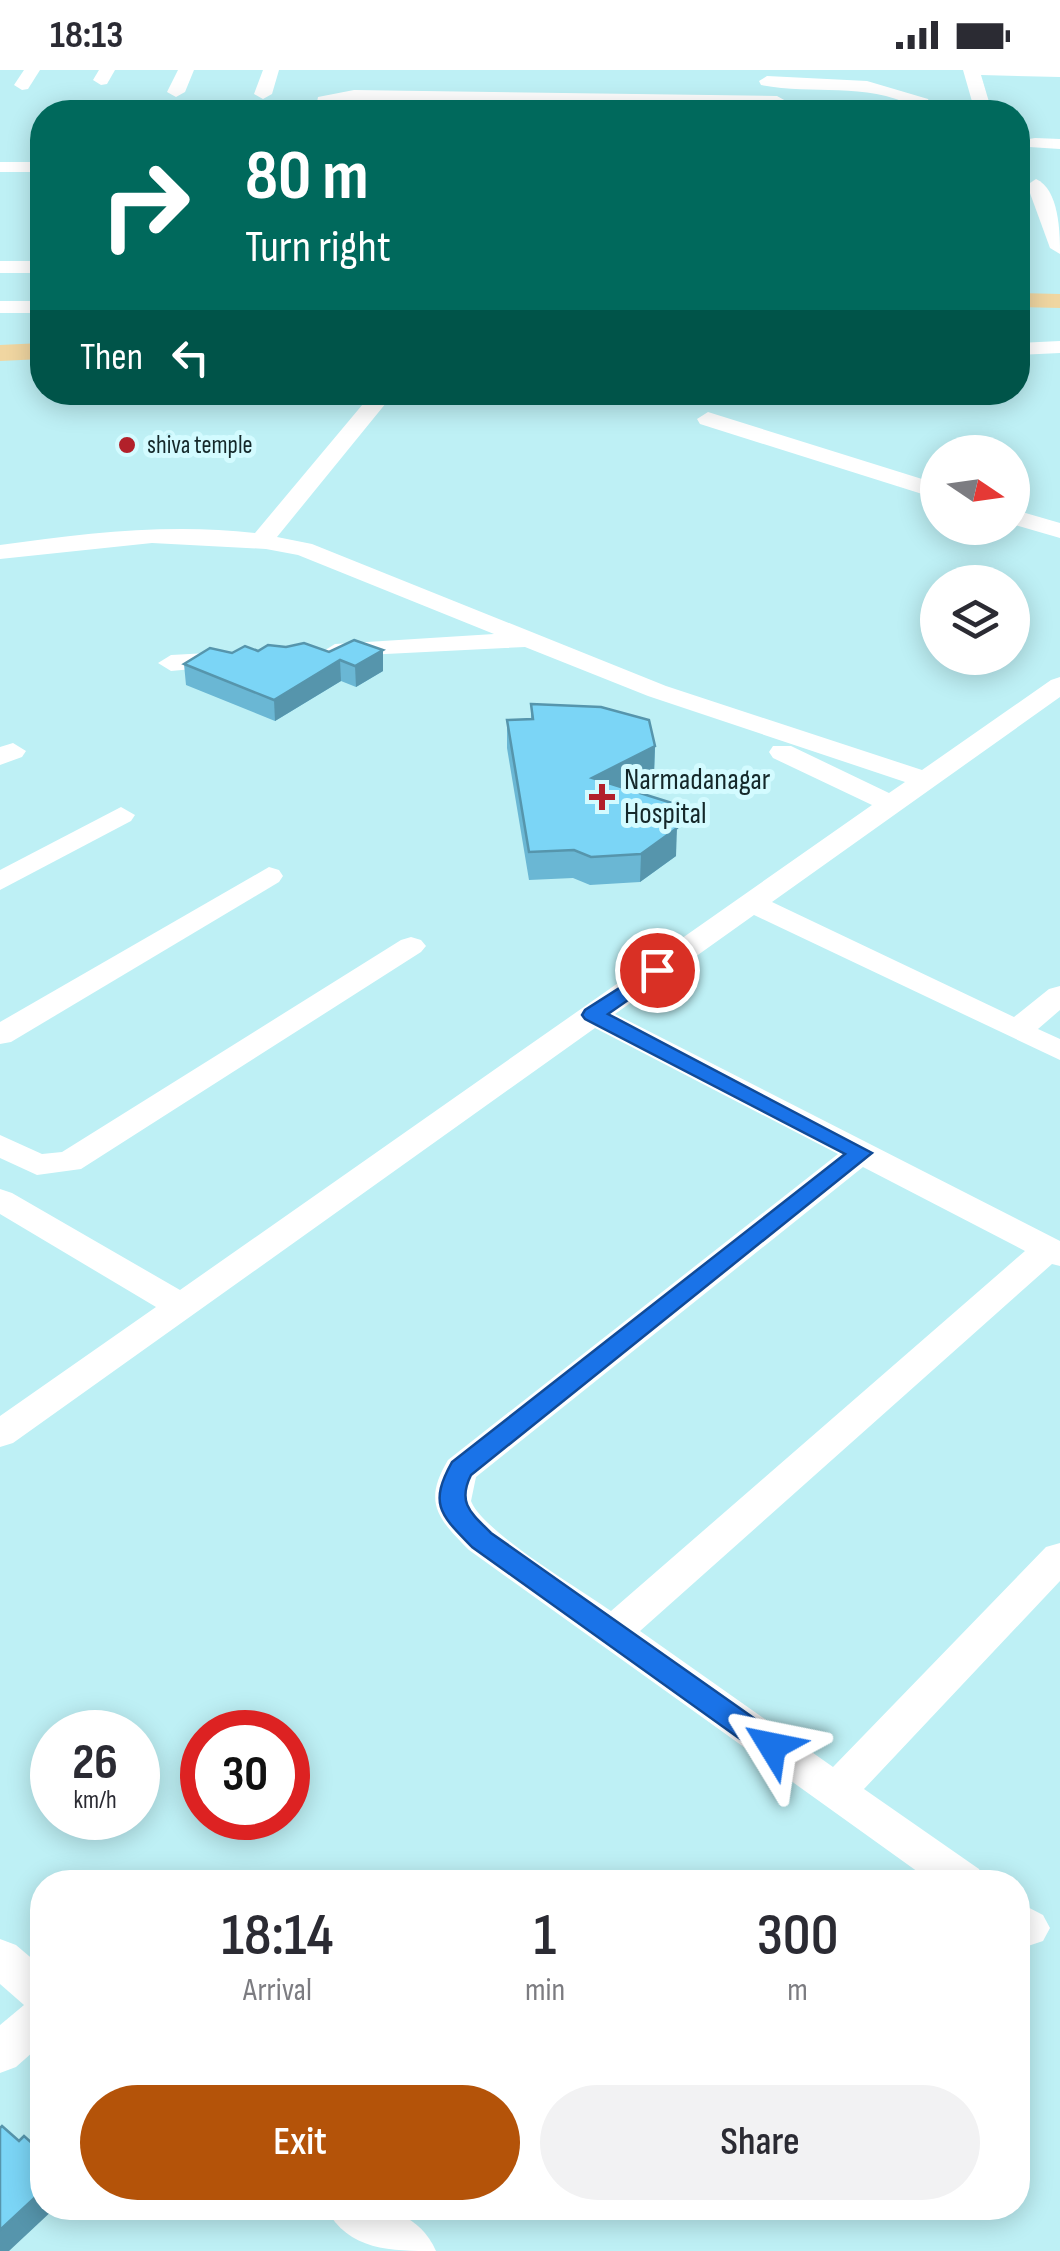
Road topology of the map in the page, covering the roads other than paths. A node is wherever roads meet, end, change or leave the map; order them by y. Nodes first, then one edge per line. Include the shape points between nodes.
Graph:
1 (186, 70) edge
2 (271, 70) edge
3 (973, 70) edge
4 (985, 70) edge
5 (1060, 72) edge
6 (767, 76) edge
7 (176, 92) dead end
8 (263, 94) dead end
9 (517, 97) edge
10 (327, 100) edge
11 (678, 100) edge
12 (779, 100) edge
13 (918, 100) edge
14 (980, 100) edge
15 (1035, 144) dead end
16 (1060, 144) edge
17 (0, 167) edge
18 (30, 167) edge
19 (1036, 186) dead end
20 (1030, 208) edge
21 (1045, 209) junction
22 (1058, 236) edge
23 (30, 267) edge
24 (0, 268) edge
25 (1030, 300) edge
26 (1060, 301) edge
27 (30, 307) edge
28 (0, 308) edge
29 (1060, 348) edge
30 (1030, 349) edge
31 (30, 351) edge
32 (0, 352) edge
33 (374, 405) edge
34 (708, 419) dead end
35 (920, 486) edge
36 (1030, 522) edge
37 (1060, 531) edge
38 (263, 539) junction
39 (0, 552) edge
40 (530, 639) junction
41 (303, 654) edge
42 (246, 658) edge
43 (170, 664) dead end
44 (1060, 685) edge
45 (657, 692) junction
46 (928, 781) junction
47 (893, 805) junction
48 (122, 815) dead end
49 (269, 876) dead end
50 (0, 881) edge
51 (752, 904) junction
52 (410, 946) dead end
53 (1060, 995) edge
54 (593, 1015) junction
55 (1016, 1031) junction
56 (0, 1035) edge
57 (1060, 1051) edge
58 (0, 1145) edge
59 (860, 1153) junction
60 (0, 1200) edge
61 (1054, 1252) edge
62 (179, 1306) junction
63 (0, 1434) edge
64 (1060, 1557) edge
65 (611, 1634) junction
66 (836, 1791) junction
67 (947, 1870) edge
68 (0, 1958) edge
69 (30, 1982) edge
70 (30, 2027) edge
71 (0, 2053) edge
72 (367, 2220) edge
73 (412, 2251) edge

1 - 7 street
2 - 8 street
3 - 4 street
3 - 14 street
4 - 5 street
6 - 12 street via 765,96
6 - 13 street
9 - 10 street
9 - 11 street
15 - 16 street
17 - 18 street
19 - 21 street
20 - 21 street
21 - 22 street
23 - 24 street
25 - 26 main road
27 - 28 street
29 - 30 street
31 - 32 main road
33 - 38 street
34 - 35 street
36 - 37 street
38 - 39 street via 153,536
38 - 40 street via 356,567
40 - 41 street
40 - 45 street
42 - 43 street
44 - 46 street
45 - 46 street
45 - 47 street
46 - 47 street
47 - 51 street
48 - 50 street
49 - 56 street
51 - 54 street
51 - 55 street
52 - 58 street via 70,1162 37,1165
53 - 55 street
54 - 59 street
54 - 62 street
55 - 57 street
59 - 61 street
59 - 65 street via 461,1469 450,1490 454,1512 482,1540
60 - 62 street
61 - 65 street
62 - 63 street
64 - 66 street
65 - 66 street
66 - 67 street
68 - 69 street
70 - 71 street
72 - 73 street

